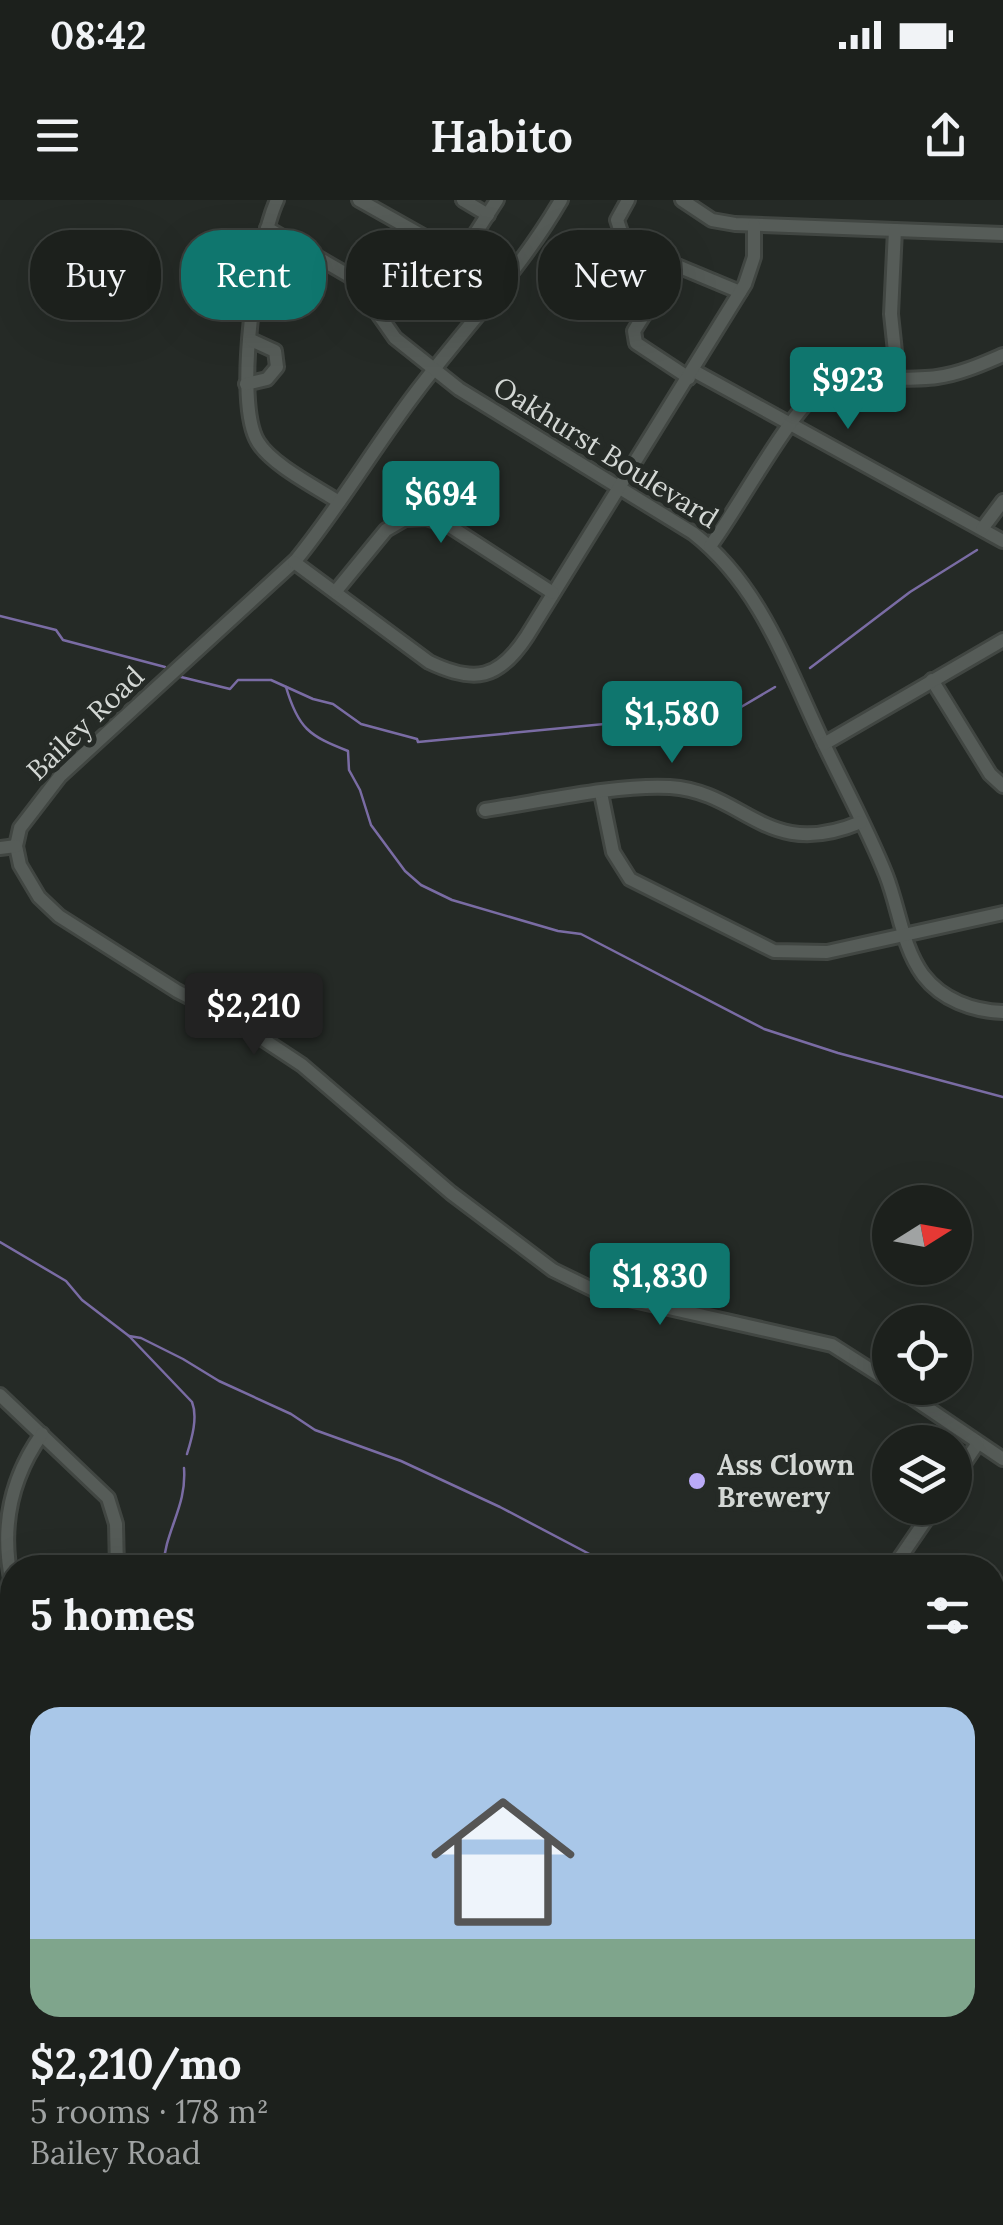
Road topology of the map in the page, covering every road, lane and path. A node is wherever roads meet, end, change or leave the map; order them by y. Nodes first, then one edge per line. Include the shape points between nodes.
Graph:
1 (277, 200) edge
2 (359, 200) edge
3 (464, 200) edge
4 (497, 200) edge
5 (561, 200) edge
6 (628, 200) edge
7 (682, 200) edge
8 (488, 214) junction
9 (754, 225) junction
10 (267, 228) junction
11 (414, 230) edge
12 (478, 230) edge
13 (620, 230) edge
14 (895, 230) junction
15 (1003, 234) edge
16 (518, 261) edge
17 (681, 267) edge
18 (740, 292) junction
19 (473, 320) edge
20 (641, 320) edge
21 (251, 340) junction
22 (1003, 356) edge
23 (434, 370) junction
24 (691, 374) junction
25 (898, 380) junction
26 (246, 384) junction
27 (790, 424) junction
28 (621, 487) junction
29 (1003, 501) edge
30 (339, 502) junction
31 (982, 530) junction
32 (1003, 541) edge
33 (710, 546) junction
34 (294, 562) junction
35 (336, 591) junction
36 (553, 593) junction
37 (1003, 640) edge
38 (932, 680) junction
39 (824, 744) junction
40 (1003, 786) edge
41 (602, 793) junction
42 (485, 810) dead end
43 (861, 822) junction
44 (16, 846) junction
45 (0, 848) edge
46 (1003, 913) edge
47 (904, 934) junction
48 (1003, 1012) edge
49 (872, 1371) edge
50 (0, 1395) edge
51 (923, 1405) edge
52 (42, 1434) junction
53 (978, 1443) junction
54 (972, 1452) edge
55 (1003, 1459) edge
56 (922, 1525) edge
57 (6, 1555) edge
58 (117, 1555) edge
59 (902, 1555) edge

1 - 10 street
2 - 11 street
3 - 8 street
4 - 8 street
5 - 16 street, Bailey Road
6 - 13 street via 617,220
7 - 9 street via 712,220
8 - 12 street
9 - 14 street
9 - 18 street via 752,269
10 - 21 street
10 - 23 street, Oakhurst Boulevard via 354,278 396,338
14 - 15 street
14 - 25 street via 890,314
17 - 18 street
18 - 24 street
19 - 23 street, Bailey Road
20 - 24 street via 636,344
21 - 26 street
21 - 26 street via 270,346 277,367 268,379
22 - 25 street via 940,377
23 - 28 street, Oakhurst Boulevard
23 - 30 street, Bailey Road
24 - 27 street
24 - 28 street
25 - 27 street via 822,390
26 - 30 street via 252,430 263,449
27 - 31 street
27 - 33 street
28 - 33 street, Oakhurst Boulevard
28 - 36 street
29 - 31 street
30 - 34 street, Bailey Road
31 - 32 street
33 - 39 street, Oakhurst Boulevard via 755,600
34 - 35 street
34 - 44 street, Bailey Road via 60,776 20,828
35 - 36 street via 386,530 426,518 448,525
35 - 36 street via 430,662 470,676 508,662
37 - 38 street
38 - 39 street
38 - 40 street
39 - 43 street, Oakhurst Boulevard
41 - 42 street
41 - 43 street via 688,789 789,834
41 - 47 street via 613,852 630,879 737,935 774,952 798,954
43 - 47 street, Oakhurst Boulevard
44 - 45 street
44 - 49 street via 31,885 59,916 318,1076 422,1170 566,1278 610,1295 832,1345
46 - 47 street
47 - 48 street, Oakhurst Boulevard via 932,986 970,1008
50 - 52 street
51 - 53 street
52 - 57 street via 20,1464 5,1514
52 - 58 street via 108,1498
53 - 54 street
53 - 55 street
56 - 59 street

